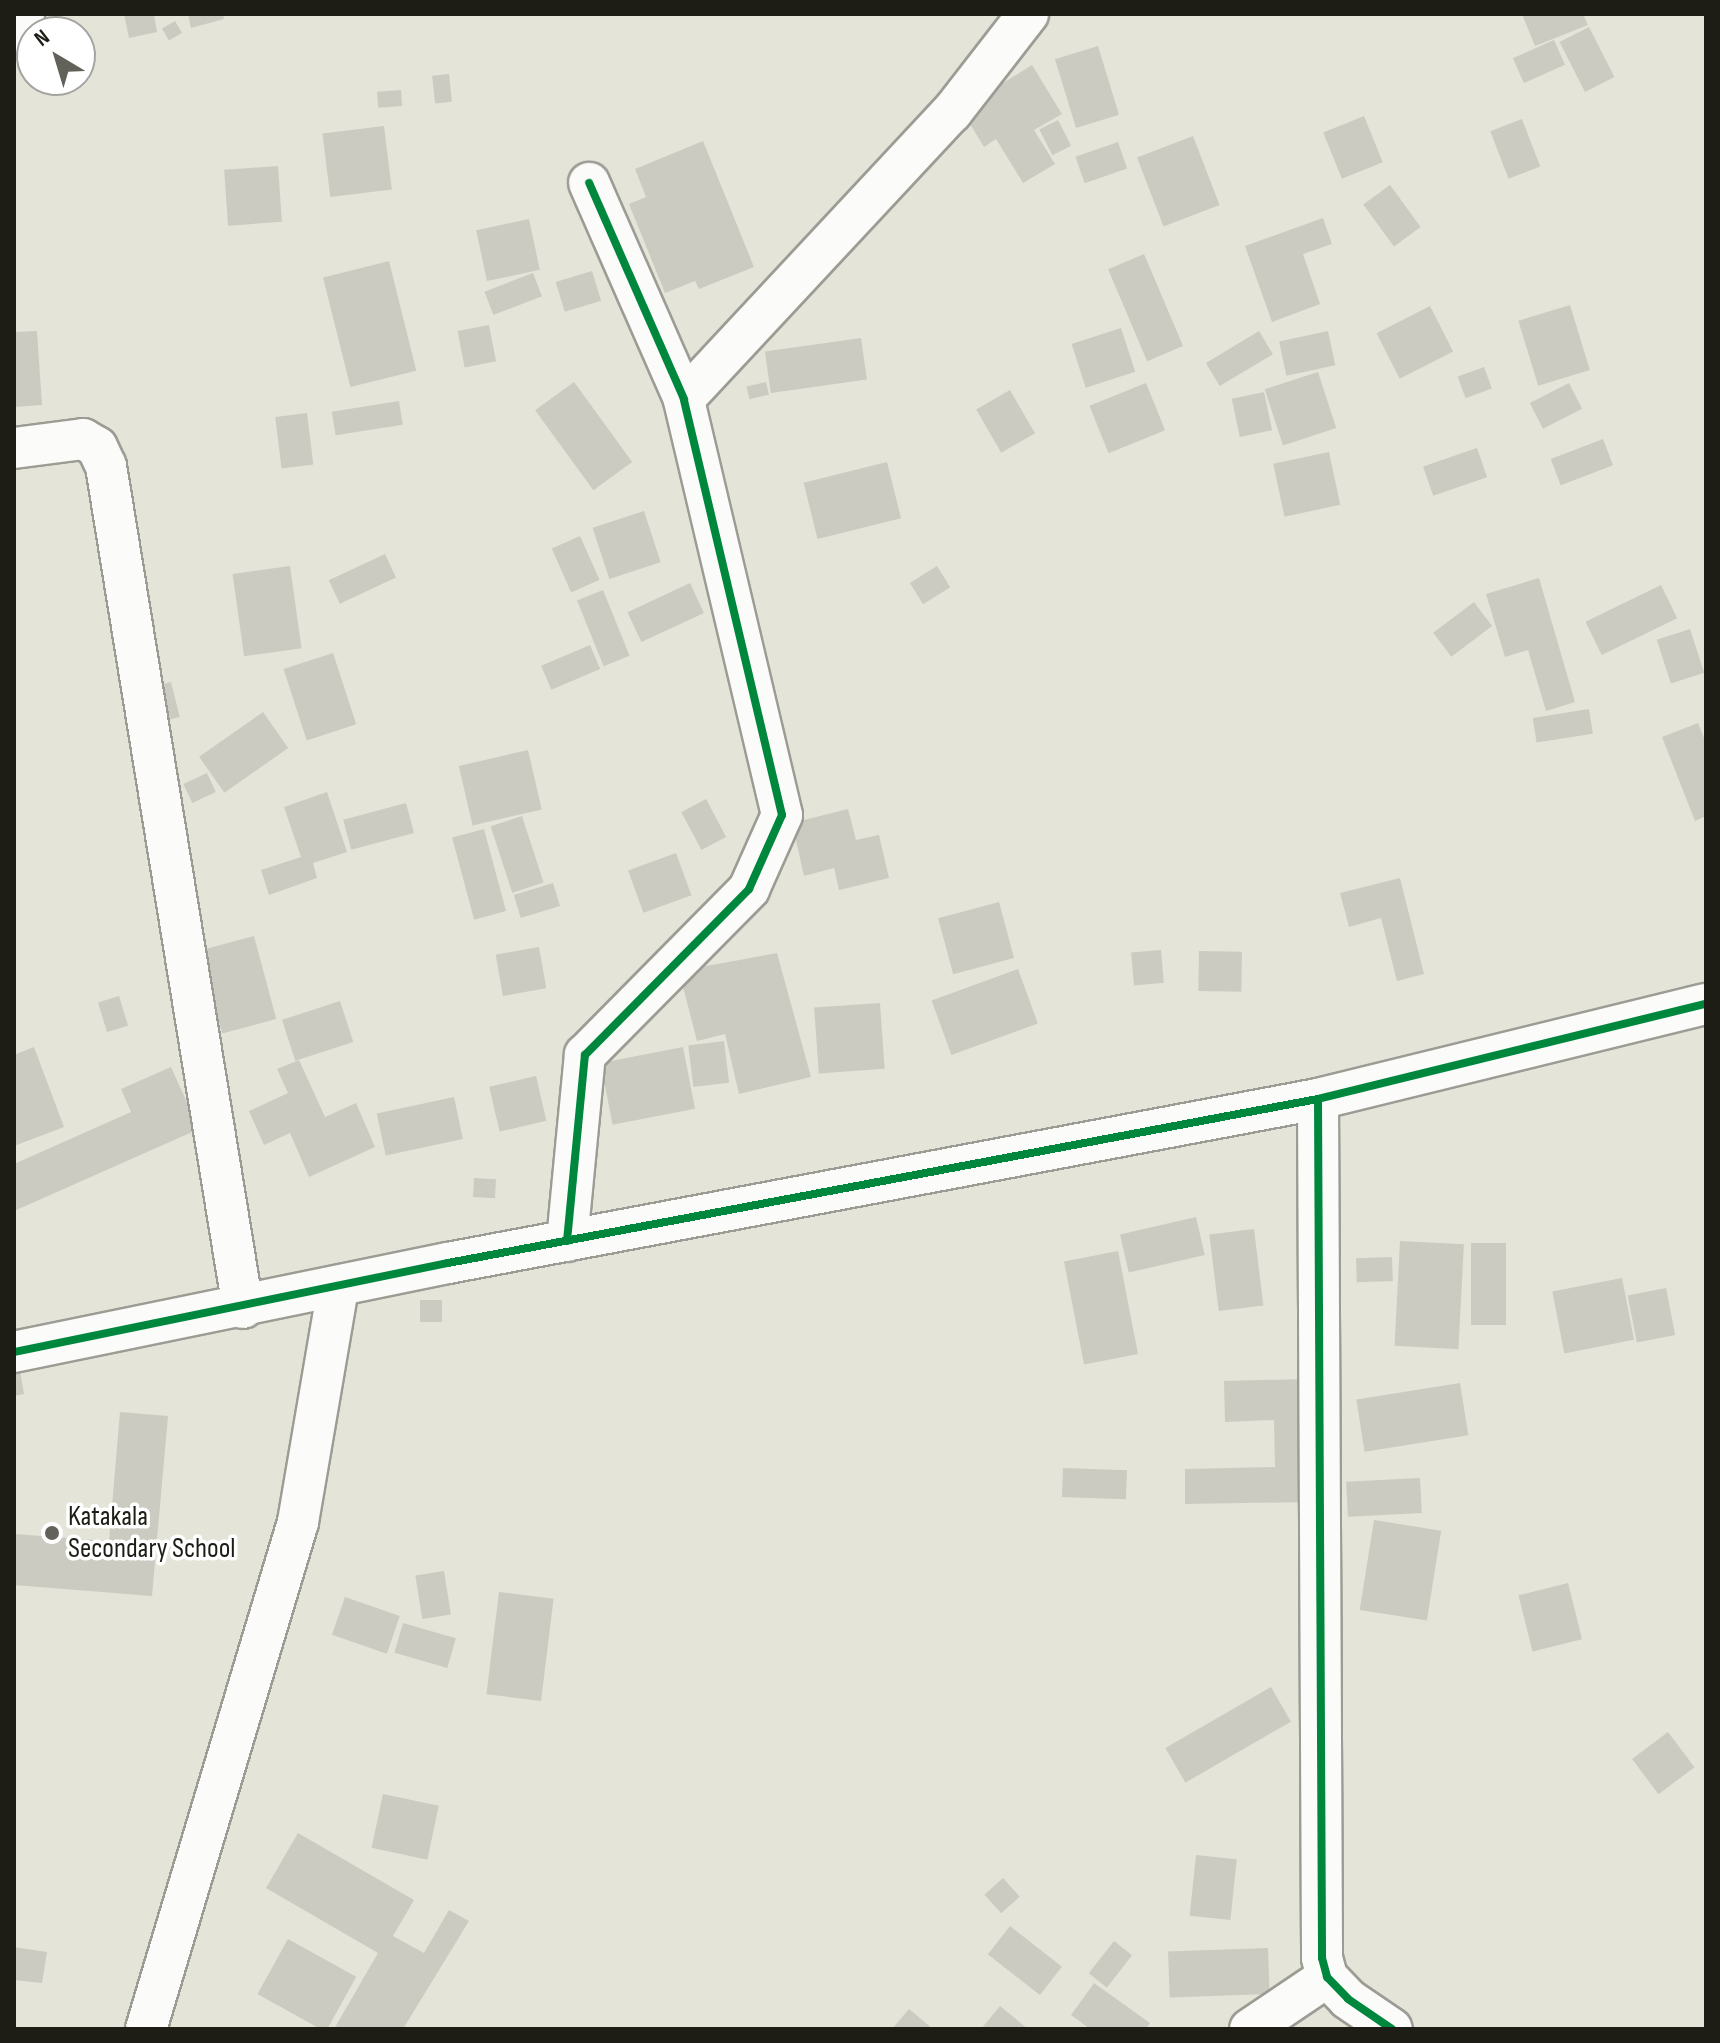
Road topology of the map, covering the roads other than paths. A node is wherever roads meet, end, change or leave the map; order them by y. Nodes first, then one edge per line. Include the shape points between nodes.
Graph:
1 (24, 14) edge
2 (1028, 14) edge
3 (14, 33) edge
4 (589, 183) dead end
5 (684, 399) junction
6 (14, 448) edge
7 (1706, 1004) edge
8 (1318, 1099) junction
9 (567, 1241) junction
10 (338, 1289) junction
11 (243, 1308) junction
12 (14, 1352) edge
13 (1327, 1977) junction
14 (146, 2029) edge
15 (1250, 2029) edge
16 (1392, 2029) edge

1 - 3 street
2 - 5 street via 952,112
4 - 5 street
5 - 9 street via 782,815 749,889 585,1055
6 - 11 street via 83,439 97,447 106,466
7 - 8 street
8 - 9 street
8 - 13 street via 1322,1958
9 - 10 street
10 - 11 street
10 - 14 street via 298,1522
11 - 12 street
13 - 15 street
13 - 16 street

